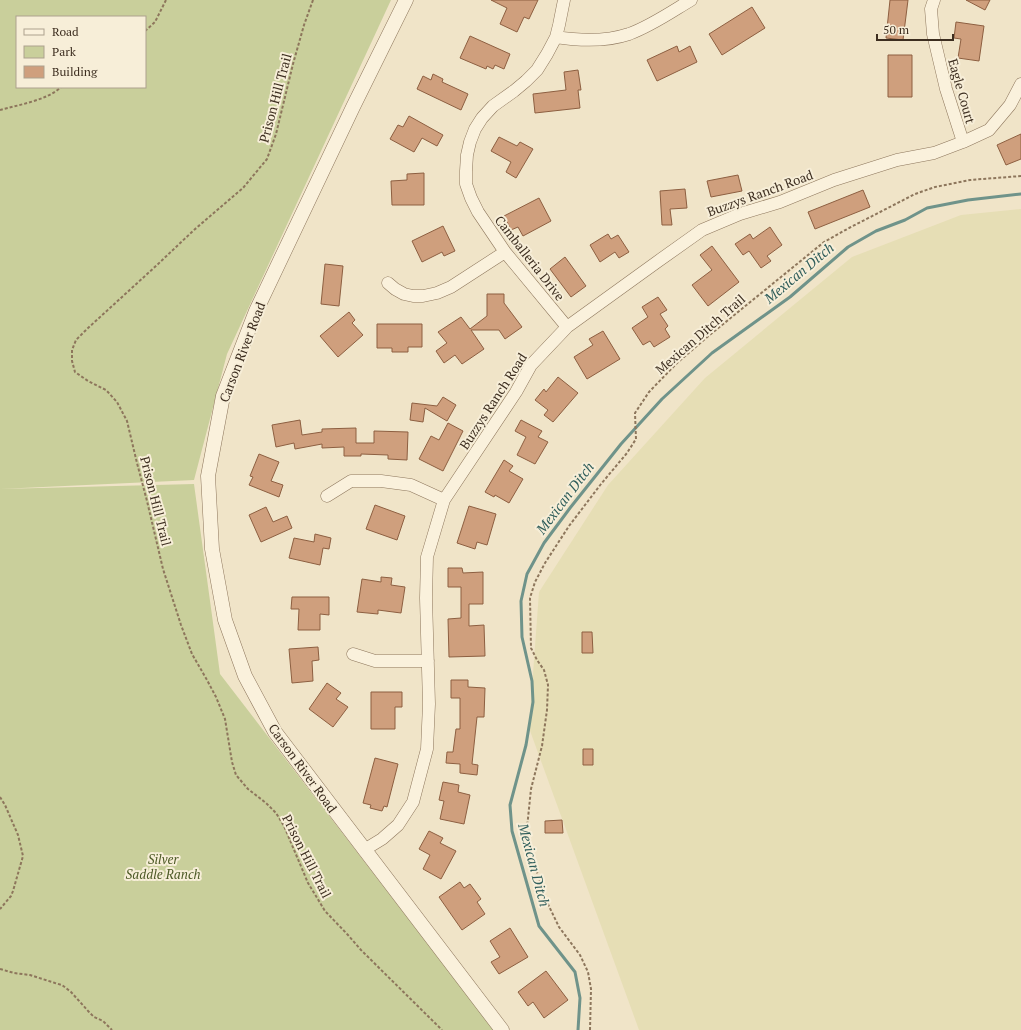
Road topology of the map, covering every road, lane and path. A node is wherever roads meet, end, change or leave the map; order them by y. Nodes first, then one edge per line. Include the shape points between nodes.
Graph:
1 (166, 0) edge
2 (313, 0) edge
3 (406, 0) edge
4 (564, 0) edge
5 (691, 0) edge
6 (934, 0) edge
7 (146, 30) edge
8 (556, 37) junction
9 (1021, 84) edge
10 (60, 88) edge
11 (0, 110) edge
12 (963, 142) junction
13 (1021, 176) edge
14 (506, 252) junction
15 (388, 283) dead end
16 (568, 327) junction
17 (327, 496) dead end
18 (444, 500) junction
19 (353, 654) dead end
20 (428, 661) junction
21 (0, 797) edge
22 (364, 850) junction
23 (0, 909) edge
24 (0, 969) edge
25 (112, 1030) edge
26 (442, 1030) edge
27 (502, 1030) edge
28 (590, 1030) edge

1 - 7 path via 155,22
2 - 26 path, Prison Hill Trail via 267,159 243,188 76,340 72,350 72,361 75,372 106,390 117,402 127,421 163,570 192,654 225,719 236,775 276,813 308,883 325,911
3 - 22 street, Carson River Road via 256,310 222,396 208,476 212,549 225,620 245,676 275,732
4 - 8 street, Camballeria Drive
5 - 8 street via 646,27 629,34 590,40
6 - 12 street, Eagle Court via 931,9 933,34 946,89
8 - 14 street, Camballeria Drive via 537,70 493,106 482,118 470,142 466,184 478,212
9 - 12 street, Buzzys Ranch Road via 1010,104 989,130
10 - 11 path via 46,97
12 - 16 street, Buzzys Ranch Road via 934,153 898,160 834,180 702,230
13 - 28 path, Mexican Ditch Trail via 970,180 935,187 915,194 848,228 824,242 706,338 649,392 635,413 636,439 569,526 535,582 530,598 531,648 544,670 548,685 542,746 531,788 527,828 546,900 559,927 580,955 588,972 591,989
14 - 15 street via 451,287 423,296 404,294 394,290
14 - 16 street, Camballeria Drive
16 - 18 street, Buzzys Ranch Road via 531,365 516,392
17 - 18 street via 351,481 381,481 411,485
18 - 20 street, Buzzys Ranch Road via 427,557
19 - 20 street via 375,661
20 - 22 street, Buzzys Ranch Road via 427,749 413,802 398,825
21 - 23 path via 18,834 23,856 11,896
22 - 27 street, Carson River Road
24 - 25 path via 62,986 94,1017

